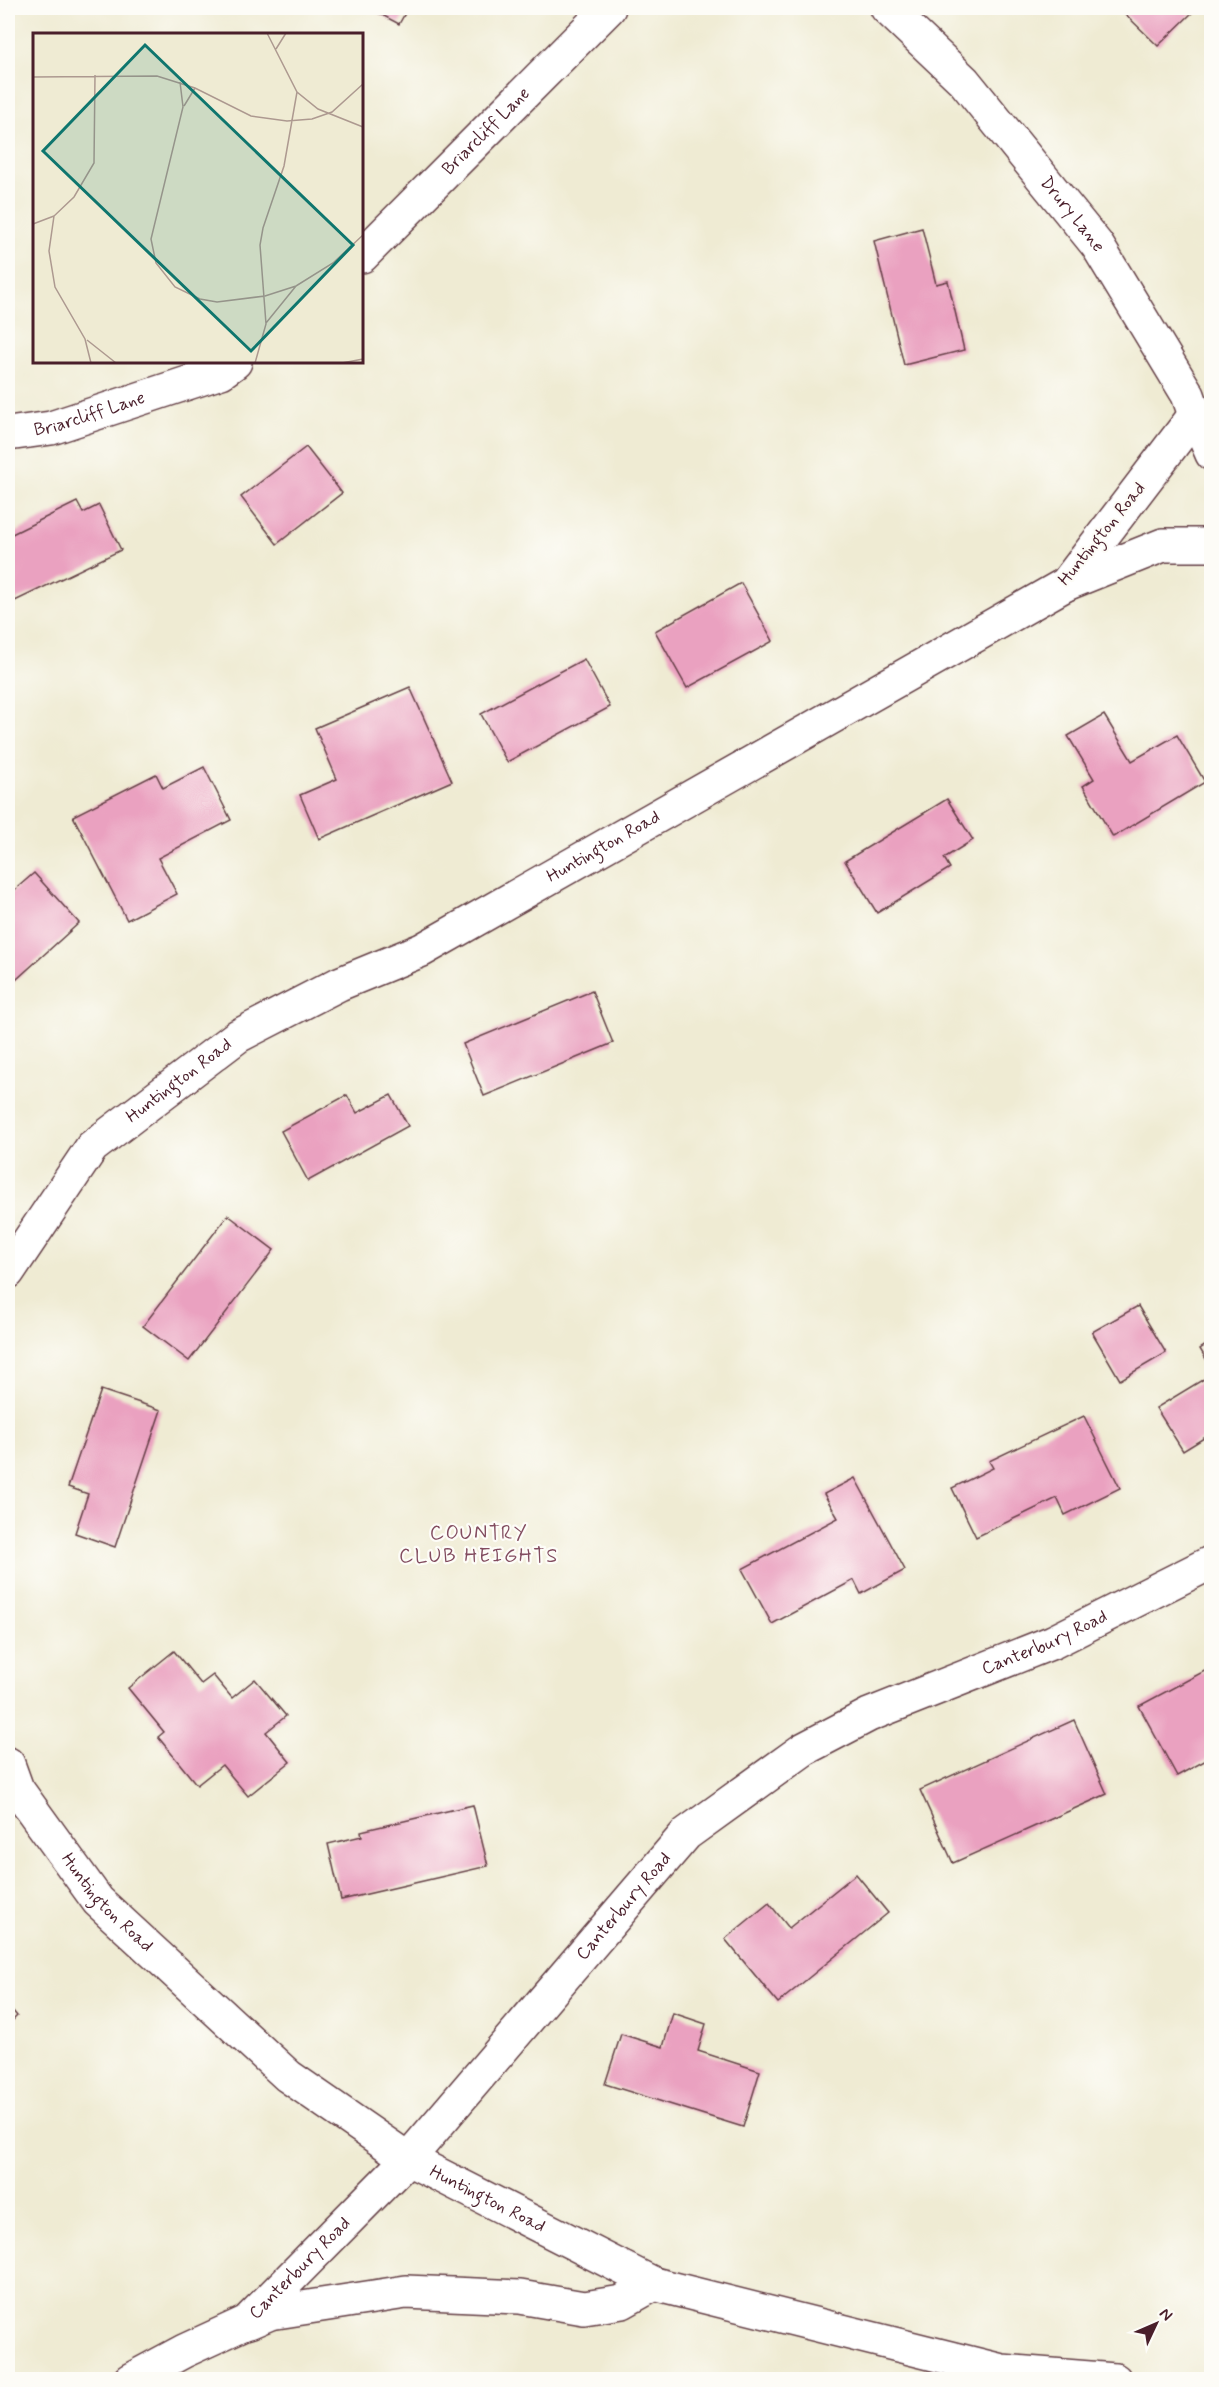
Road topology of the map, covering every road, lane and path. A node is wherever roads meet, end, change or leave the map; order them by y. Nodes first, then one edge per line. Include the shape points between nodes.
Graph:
1 (609, 8) edge
2 (887, 8) edge
3 (363, 255) edge
4 (234, 363) edge
5 (1195, 416) junction
6 (8, 434) edge
7 (1212, 454) edge
8 (1212, 545) edge
9 (1066, 584) junction
10 (8, 1272) edge
11 (1212, 1562) edge
12 (8, 1764) edge
13 (408, 2159) junction
14 (654, 2284) junction
15 (247, 2322) junction
16 (130, 2379) edge
17 (1115, 2379) edge

1 - 3 street, Briarcliff Lane
2 - 5 street, Drury Lane via 964,81 1097,245 1188,395
4 - 6 street, Briarcliff Lane via 221,372 51,428
5 - 7 street, Drury Lane
5 - 9 street, Huntington Road
8 - 9 street via 1163,546
9 - 10 street, Huntington Road via 422,950 339,984 238,1036 92,1147
11 - 13 street, Canterbury Road via 1053,1642 869,1715 813,1744 686,1834
12 - 13 street, Huntington Road via 17,1789 98,1901 288,2076
13 - 14 street, Huntington Road
13 - 15 street, Canterbury Road
14 - 15 street via 622,2302 584,2308 520,2297 406,2292 270,2313
14 - 17 street, Huntington Road via 1002,2371
15 - 16 street, Canterbury Road

